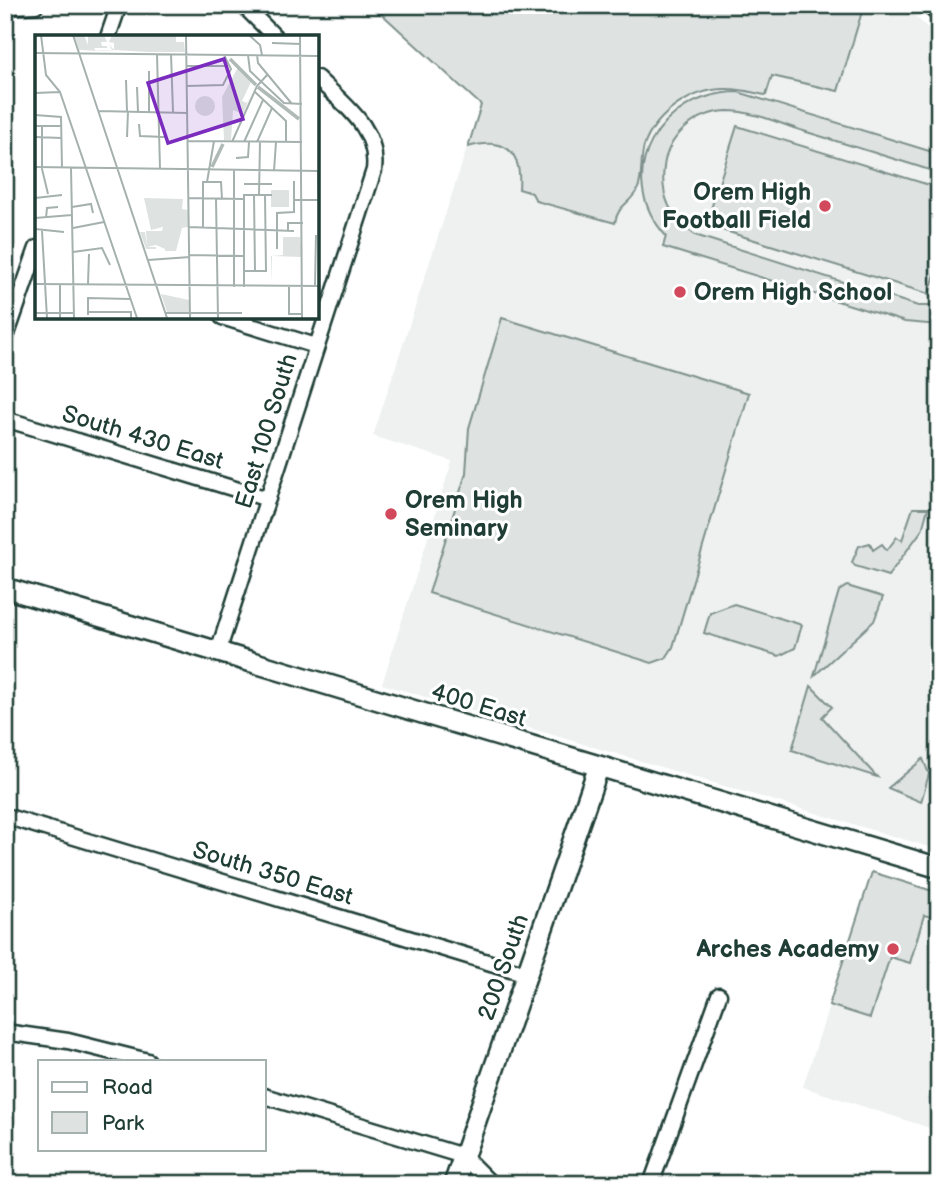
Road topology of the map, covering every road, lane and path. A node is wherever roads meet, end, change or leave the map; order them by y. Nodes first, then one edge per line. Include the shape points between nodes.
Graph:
1 (36, 5) edge
2 (119, 5) edge
3 (243, 5) edge
4 (928, 5) edge
5 (5, 7) edge
6 (939, 15) edge
7 (109, 35) edge
8 (273, 35) edge
9 (318, 79) edge
10 (330, 92) junction
11 (318, 99) edge
12 (35, 258) edge
13 (225, 318) edge
14 (6, 338) edge
15 (316, 346) junction
16 (5, 419) edge
17 (268, 499) junction
18 (5, 588) edge
19 (218, 652) junction
20 (599, 766) junction
21 (5, 816) edge
22 (939, 868) edge
23 (527, 974) junction
24 (719, 995) dead end
25 (11, 1033) edge
26 (144, 1060) edge
27 (266, 1097) edge
28 (463, 1156) junction
29 (454, 1184) edge
30 (491, 1184) edge
31 (651, 1184) edge

1 - 5 street
2 - 7 street
3 - 8 street
4 - 6 street
9 - 10 street
10 - 11 street
10 - 15 street, East 100 South via 358,118 373,142 374,170
12 - 14 street
13 - 15 street
15 - 17 street, East 100 South
16 - 17 street, South 430 East
17 - 19 street, East 100 South
18 - 19 street, 400 East
19 - 20 street, 400 East
20 - 22 street, 400 East
20 - 23 street, 200 South
21 - 23 street, South 350 East
23 - 28 street, 200 South
24 - 31 street
25 - 26 street via 68,1041
27 - 28 street
28 - 29 street, 200 South
28 - 30 street

